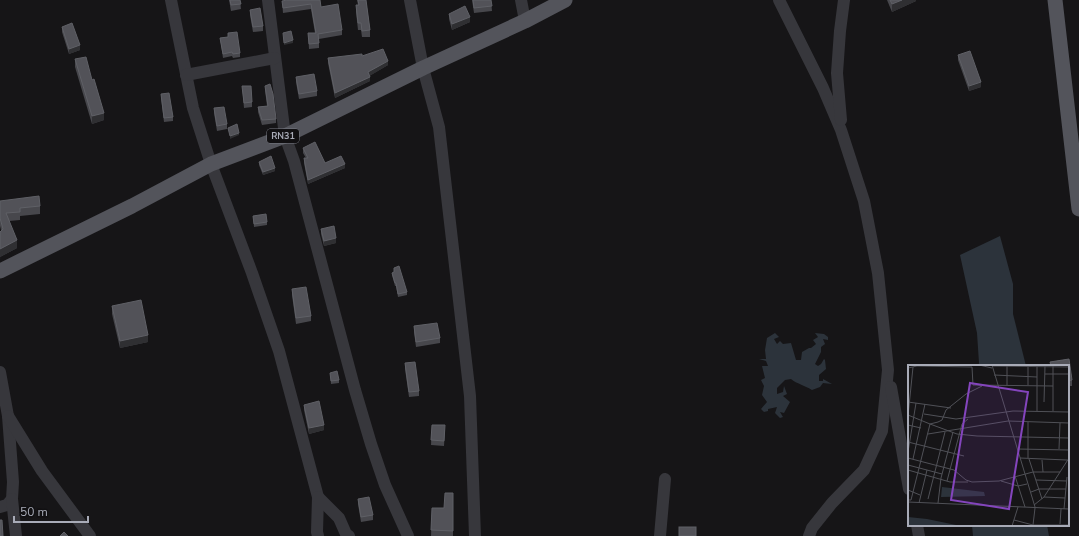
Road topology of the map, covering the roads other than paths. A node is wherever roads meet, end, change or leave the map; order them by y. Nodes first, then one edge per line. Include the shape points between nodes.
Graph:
1 (172, 0) edge
2 (268, 0) edge
3 (410, 0) edge
4 (521, 0) edge
5 (565, 0) edge
6 (779, 0) edge
7 (844, 0) edge
8 (1055, 0) edge
9 (525, 20) junction
10 (275, 58) junction
11 (423, 68) junction
12 (186, 75) junction
13 (841, 130) junction
14 (285, 136) junction
15 (211, 164) junction
16 (1079, 209) edge
17 (0, 271) edge
18 (888, 370) junction
19 (0, 372) edge
20 (8, 416) junction
21 (665, 479) dead end
22 (908, 483) edge
23 (318, 497) junction
24 (12, 499) junction
25 (0, 507) edge
26 (917, 526) edge
27 (16, 536) edge
28 (90, 536) edge
29 (318, 536) edge
30 (350, 536) edge
31 (408, 536) edge
32 (475, 536) edge
33 (660, 536) edge
34 (809, 536) edge
35 (919, 536) edge

1 - 12 street
2 - 10 street
3 - 11 street
4 - 9 street
5 - 9 main road, RN31
6 - 13 street
7 - 13 street via 837,73
8 - 16 main road
9 - 11 main road, RN31
10 - 12 street
10 - 14 street
11 - 14 main road, RN31
11 - 32 street via 439,127 470,396
12 - 15 street via 193,108
13 - 18 street via 864,201 878,273
14 - 15 main road, RN31
14 - 31 street via 371,444 385,485
15 - 17 main road, RN31
15 - 23 street via 279,351
18 - 22 street
18 - 34 street via 882,431 864,470 832,503 812,528
19 - 20 street
20 - 24 street
20 - 28 street via 42,471
21 - 33 street
23 - 29 street
23 - 30 street via 339,518 346,534
24 - 25 street via 7,505
24 - 27 street
26 - 35 street

